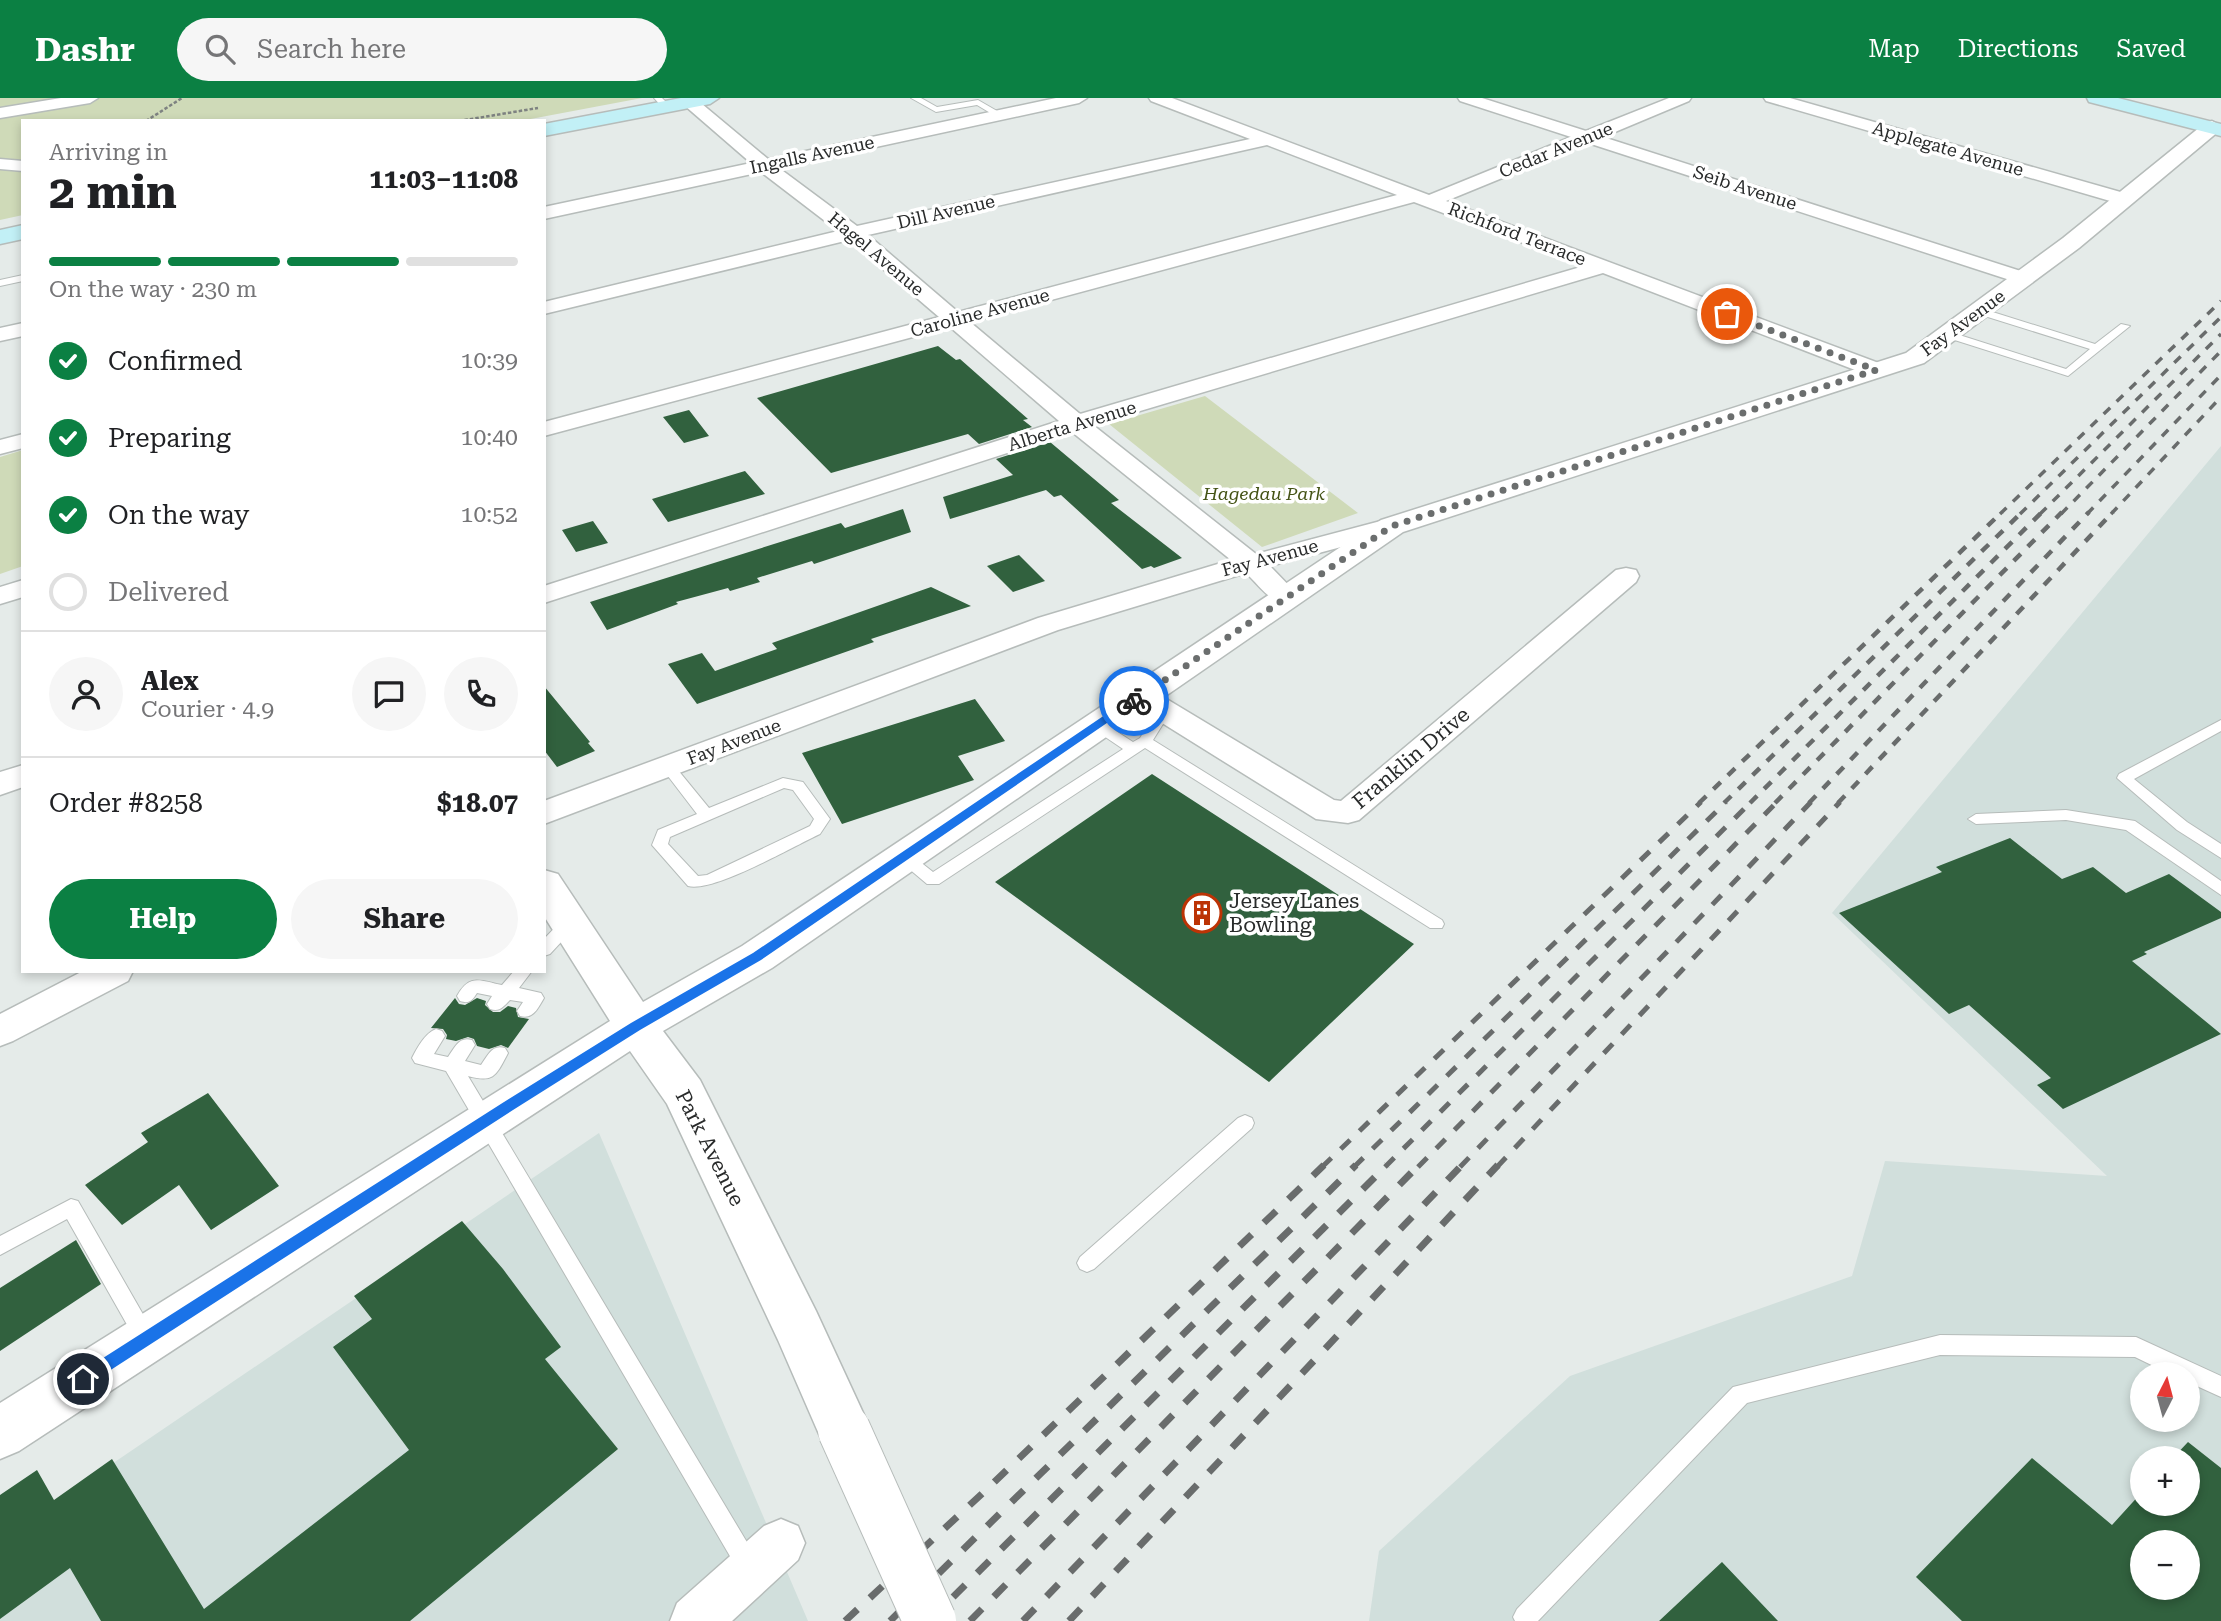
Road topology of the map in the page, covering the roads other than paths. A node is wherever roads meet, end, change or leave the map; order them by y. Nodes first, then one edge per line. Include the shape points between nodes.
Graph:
1 (90, 98) edge
2 (710, 98) edge
3 (915, 98) edge
4 (1079, 98) edge
5 (1157, 98) edge
6 (1466, 98) edge
7 (1683, 98) edge
8 (1772, 98) edge
9 (2096, 98) edge
10 (662, 102) edge
11 (690, 102) junction
12 (0, 113) edge
13 (1000, 115) junction
14 (2218, 126) edge
15 (546, 130) edge
16 (1586, 138) junction
17 (1268, 140) junction
18 (0, 164) edge
19 (764, 165) junction
20 (21, 166) edge
21 (1423, 199) junction
22 (2124, 199) junction
23 (546, 213) edge
24 (21, 232) edge
25 (853, 233) junction
26 (0, 237) edge
27 (1604, 267) junction
28 (21, 278) edge
29 (2023, 278) junction
30 (0, 283) edge
31 (546, 308) edge
32 (1979, 311) junction
33 (954, 320) junction
34 (2125, 326) dead end
35 (21, 330) edge
36 (1947, 334) junction
37 (0, 335) edge
38 (2097, 348) junction
39 (1876, 370) junction
40 (1076, 424) junction
41 (546, 428) edge
42 (21, 442) edge
43 (0, 447) edge
44 (1392, 526) junction
45 (1251, 563) junction
46 (1626, 576) dead end
47 (21, 589) edge
48 (546, 594) edge
49 (0, 596) edge
50 (1286, 597) junction
51 (1152, 704) junction
52 (1097, 725) junction
53 (2221, 725) edge
54 (1139, 745) junction
55 (668, 767) junction
56 (21, 776) edge
57 (0, 784) edge
58 (546, 812) edge
59 (706, 815) junction
60 (1976, 819) dead end
61 (2221, 852) edge
62 (903, 857) junction
63 (2221, 888) edge
64 (546, 892) edge
65 (1436, 924) dead end
66 (557, 936) edge
67 (111, 973) edge
68 (522, 973) edge
69 (466, 996) dead end
70 (500, 998) junction
71 (526, 1011) dead end
72 (636, 1026) junction
73 (0, 1031) edge
74 (436, 1037) dead end
75 (466, 1045) dead end
76 (499, 1053) dead end
77 (452, 1065) junction
78 (486, 1120) junction
79 (1245, 1123) dead end
80 (0, 1246) edge
81 (1087, 1263) dead end
82 (146, 1339) junction
83 (2221, 1387) edge
84 (0, 1433) edge
85 (766, 1557) joint
86 (1525, 1616) dead end
87 (695, 1621) edge
88 (930, 1621) edge

1 - 12 street
2 - 11 main road
3 - 13 lane via 936,110 978,102
4 - 13 street, Ingalls Avenue
5 - 17 street, Richford Terrace
6 - 16 street, Seib Avenue
7 - 16 street, Cedar Avenue
8 - 22 street, Applegate Avenue
9 - 14 main road
10 - 11 main road
10 - 15 main road
11 - 19 street, Hagel Avenue
13 - 19 street, Ingalls Avenue
14 - 22 street, Fay Avenue
16 - 21 street, Cedar Avenue
16 - 29 street, Seib Avenue
17 - 21 street, Richford Terrace
17 - 25 street, Dill Avenue
18 - 20 street
19 - 23 street, Ingalls Avenue
19 - 25 street, Hagel Avenue
21 - 27 street, Richford Terrace
21 - 33 street, Caroline Avenue
22 - 29 street, Fay Avenue
24 - 26 main road
25 - 31 street, Dill Avenue
25 - 33 street, Hagel Avenue
27 - 39 street, Richford Terrace
27 - 40 street, Alberta Avenue
28 - 30 lane
29 - 32 street, Fay Avenue
32 - 36 street, Fay Avenue
32 - 38 lane
33 - 40 street, Hagel Avenue
33 - 41 street, Caroline Avenue
34 - 38 lane
35 - 37 street
36 - 38 lane via 2068,373
36 - 39 street, Fay Avenue via 1914,358
39 - 44 street, Fay Avenue
40 - 45 street, Hagel Avenue
40 - 48 street, Alberta Avenue
42 - 43 street
44 - 45 street, Fay Avenue
44 - 50 street
45 - 50 street, Hagel Avenue
45 - 55 street, Fay Avenue via 1048,624
46 - 51 street, Franklin Drive via 1348,812 1327,811
47 - 49 street
50 - 51 street
51 - 52 street
51 - 54 lane
52 - 54 lane
52 - 62 street
53 - 61 lane via 2124,778
54 - 62 lane via 933,880
54 - 65 lane
55 - 58 street, Fay Avenue
55 - 59 lane
56 - 57 street
59 - 59 lane via 663,834 660,845 694,882 710,880 815,830 822,819 798,786 783,783
60 - 63 lane via 2066,816 2130,825
62 - 72 street via 757,957
64 - 66 street, Park Avenue
66 - 72 street, Park Avenue
67 - 73 street
68 - 70 lane
69 - 70 lane via 473,986
70 - 71 lane via 535,998
72 - 78 street
72 - 88 street, Park Avenue, bridge via 684,1093 798,1328
74 - 77 lane via 421,1058
75 - 77 lane
76 - 77 lane via 485,1073
77 - 78 lane
78 - 82 street
78 - 85 lane
79 - 81 lane
80 - 82 lane via 72,1206
82 - 84 street
83 - 86 lane via 2136,1347 1940,1345 1741,1394
85 - 87 street

